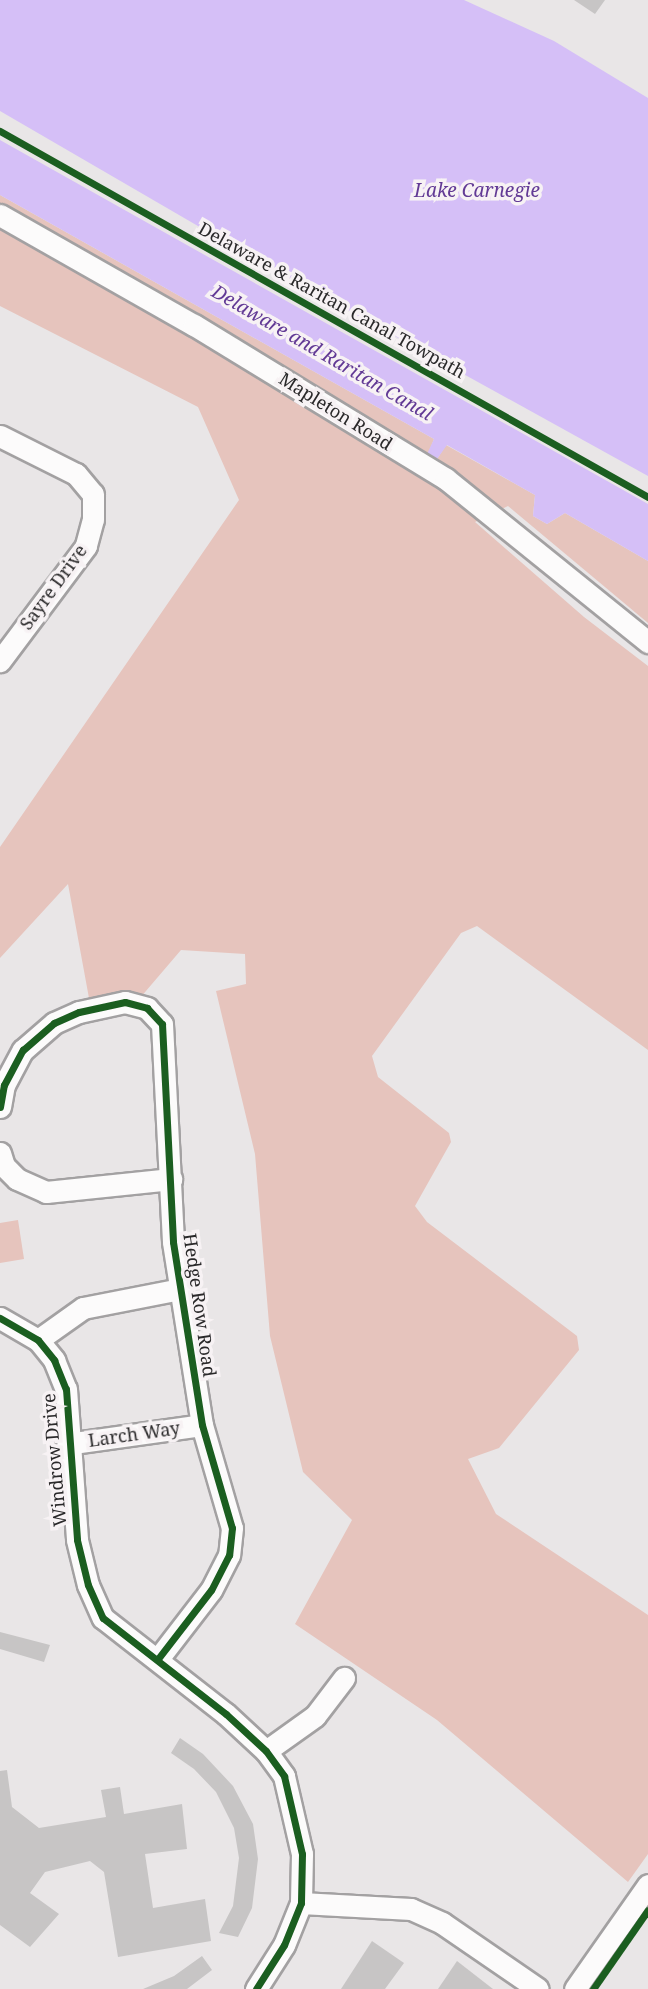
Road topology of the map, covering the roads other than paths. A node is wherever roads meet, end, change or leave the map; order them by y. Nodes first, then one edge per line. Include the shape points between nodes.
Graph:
1 (0, 215) edge
2 (0, 436) edge
3 (648, 642) edge
4 (0, 661) edge
5 (0, 1107) edge
6 (0, 1153) edge
7 (171, 1179) junction
8 (180, 1289) junction
9 (0, 1318) edge
10 (38, 1340) junction
11 (202, 1425) junction
12 (67, 1444) junction
13 (157, 1660) junction
14 (344, 1678) dead end
15 (266, 1751) junction
16 (648, 1885) edge
17 (301, 1903) junction
18 (256, 1989) edge
19 (538, 1989) edge
20 (575, 1989) edge

1 - 3 street, Mapleton Road via 194,325 446,479
2 - 4 street, Sayre Drive via 75,474 93,494 93,519 86,546
5 - 7 street, Hedge Row Road via 4,1085 23,1050 54,1023 125,1002 147,1009 164,1033
6 - 7 street via 4,1166 17,1179 46,1192
7 - 8 street, Hedge Row Road
8 - 10 street via 83,1308
8 - 11 street, Hedge Row Road
9 - 10 street
10 - 12 street, Windrow Drive via 66,1389
11 - 12 street, Larch Way
11 - 13 street, Hedge Row Road via 232,1528 229,1555 212,1590
12 - 13 street, Windrow Drive via 77,1541 88,1585 103,1618
13 - 15 street, Windrow Drive
14 - 15 street via 315,1716
15 - 17 street, Windrow Drive via 284,1776 294,1811 302,1854
16 - 20 street
17 - 18 street, Windrow Drive via 284,1945
17 - 19 street via 411,1909 442,1923

